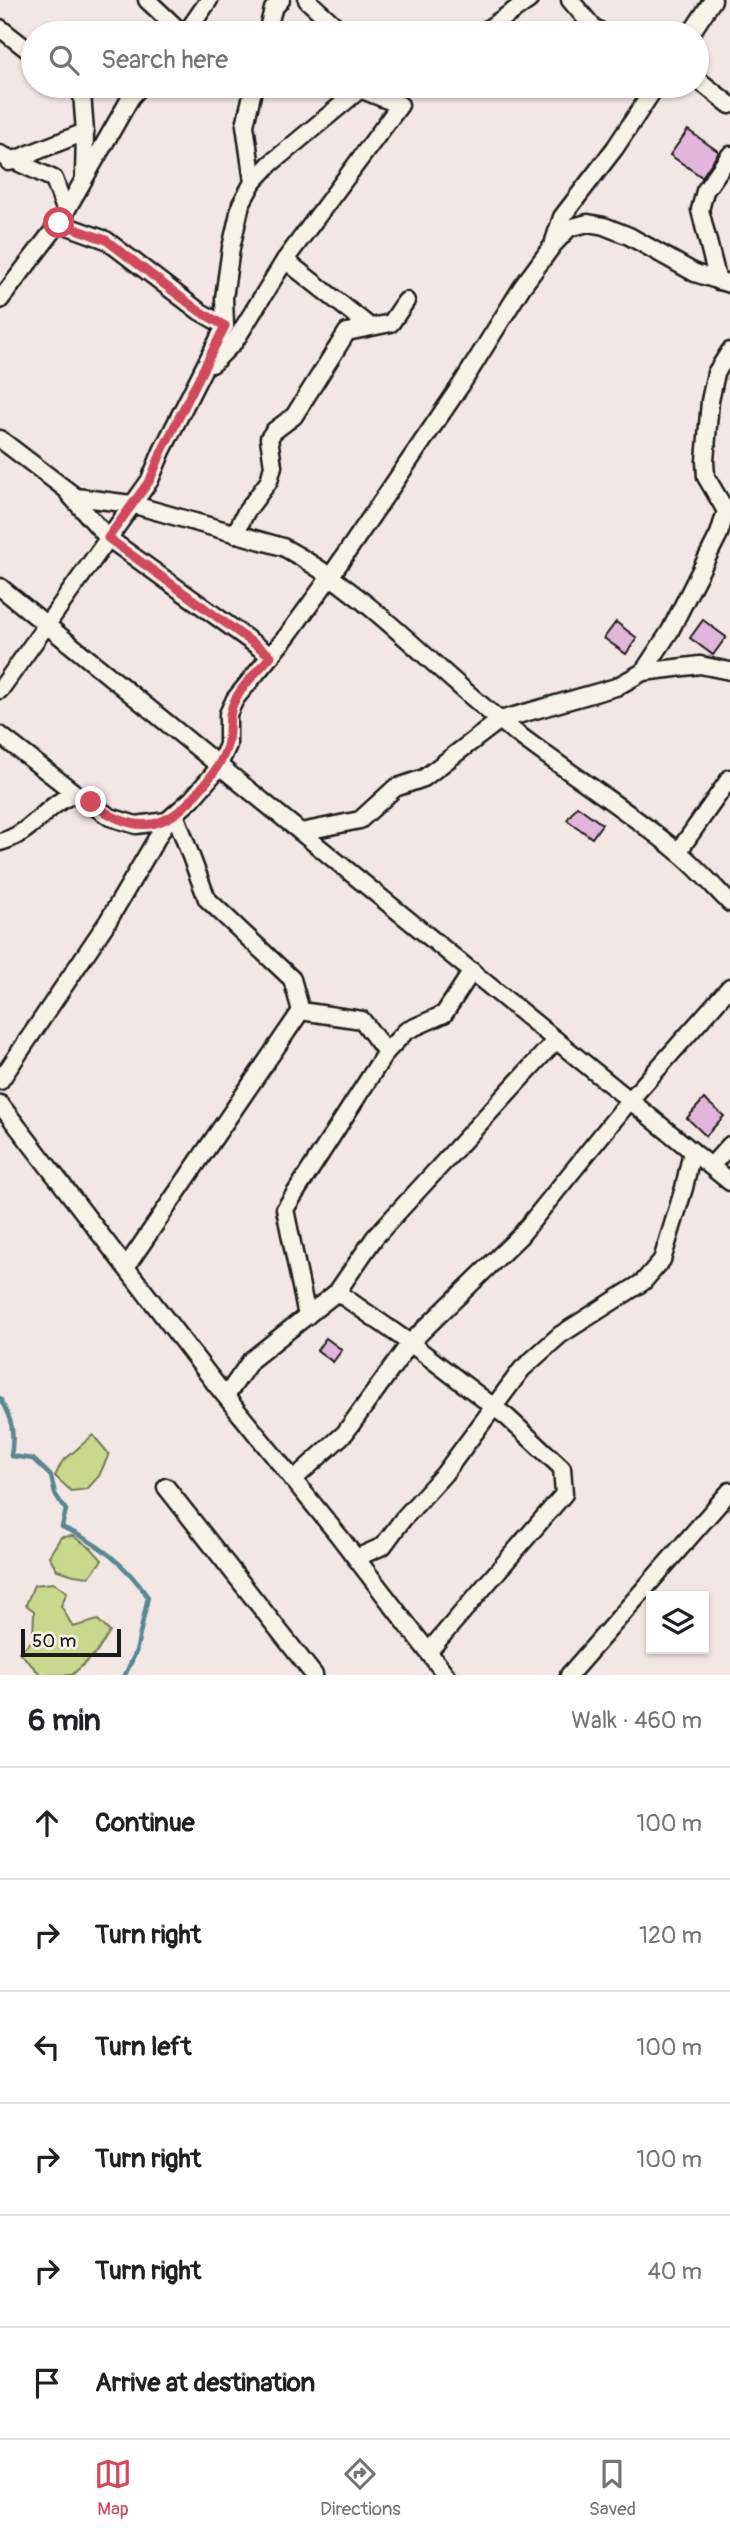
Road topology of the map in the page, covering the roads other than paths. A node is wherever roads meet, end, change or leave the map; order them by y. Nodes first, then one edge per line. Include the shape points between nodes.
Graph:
1 (147, 0) edge
2 (209, 0) edge
3 (281, 0) edge
4 (307, 0) edge
5 (529, 0) edge
6 (570, 0) edge
7 (713, 0) edge
8 (171, 21) edge
9 (193, 21) edge
10 (270, 21) edge
11 (330, 21) edge
12 (499, 21) edge
13 (588, 21) edge
14 (699, 21) edge
15 (0, 28) edge
16 (21, 45) edge
17 (709, 88) edge
18 (82, 98) edge
19 (130, 98) edge
20 (251, 98) edge
21 (349, 98) edge
22 (385, 98) edge
23 (648, 98) edge
24 (730, 105) edge
25 (85, 132) junction
26 (730, 155) edge
27 (4, 160) edge
28 (84, 180) junction
29 (253, 182) junction
30 (62, 217) junction
31 (553, 245) junction
32 (285, 260) junction
33 (724, 282) edge
34 (0, 300) edge
35 (406, 301) dead end
36 (225, 326) junction
37 (369, 326) junction
38 (730, 351) edge
39 (201, 376) junction
40 (0, 439) edge
41 (66, 491) junction
42 (131, 504) junction
43 (728, 510) edge
44 (235, 534) junction
45 (108, 538) junction
46 (330, 577) junction
47 (0, 587) edge
48 (46, 624) junction
49 (271, 656) junction
50 (730, 671) edge
51 (643, 672) junction
52 (0, 690) edge
53 (500, 720) junction
54 (0, 735) edge
55 (219, 765) junction
56 (730, 778) edge
57 (76, 794) junction
58 (171, 818) junction
59 (301, 832) junction
60 (0, 842) edge
61 (678, 852) junction
62 (730, 903) edge
63 (472, 971) junction
64 (730, 987) edge
65 (301, 1011) junction
66 (556, 1040) junction
67 (386, 1052) junction
68 (0, 1081) edge
69 (629, 1100) junction
70 (0, 1104) edge
71 (730, 1145) edge
72 (692, 1151) junction
73 (711, 1166) junction
74 (730, 1182) edge
75 (126, 1267) junction
76 (337, 1292) junction
77 (307, 1316) junction
78 (410, 1343) junction
79 (226, 1396) junction
80 (493, 1406) junction
81 (293, 1480) junction
82 (166, 1486) dead end
83 (730, 1491) edge
84 (356, 1558) junction
85 (429, 1651) junction
86 (314, 1675) edge
87 (446, 1675) edge
88 (569, 1675) edge

1 - 8 street
2 - 9 street
3 - 10 street
4 - 11 street
5 - 12 street
6 - 13 street
7 - 14 street
15 - 16 street
17 - 24 street
18 - 25 street
19 - 28 street
20 - 29 street via 245,125
21 - 29 street
22 - 32 street via 400,105
23 - 31 street via 562,217
25 - 27 street
25 - 28 street
26 - 33 street via 705,191 700,210
27 - 30 street via 54,179
28 - 30 street
29 - 36 street via 241,204 231,248
30 - 34 street
30 - 36 street via 106,240
31 - 33 street via 569,228 588,223 604,226 695,273
31 - 46 street
32 - 37 street
32 - 39 street via 235,341
35 - 37 street via 391,323
36 - 39 street
37 - 44 street via 347,331 294,416 269,438 273,466 269,481
38 - 43 street via 716,373 705,461 706,477
39 - 42 street via 150,480
40 - 41 street
41 - 42 street via 91,500
41 - 45 street
42 - 44 street
42 - 45 street
43 - 51 street via 670,631
44 - 46 street via 283,547
45 - 48 street
45 - 49 street
46 - 49 street
46 - 53 street
47 - 48 street
48 - 52 street
48 - 55 street
49 - 55 street via 235,699 228,714 228,745
50 - 51 street via 700,665
51 - 53 street via 616,687
53 - 59 street via 424,778 395,788 360,820
53 - 61 street
54 - 57 street
55 - 58 street
55 - 59 street
56 - 61 street
57 - 58 street via 110,817 136,825
57 - 60 street via 59,802 24,833
58 - 65 street via 207,900 292,979
58 - 68 street
59 - 63 street
61 - 62 street
63 - 66 street
63 - 67 street via 444,1014 406,1031
64 - 69 street
65 - 67 street via 362,1020
65 - 75 street
66 - 69 street
66 - 76 street via 375,1237
67 - 77 street via 285,1209
69 - 72 street
69 - 78 street via 520,1236
70 - 75 street
71 - 73 street
72 - 73 street
72 - 80 street via 662,1260 634,1288 560,1335 522,1369
73 - 74 street
75 - 79 street
76 - 77 street
76 - 78 street
77 - 79 street via 251,1360
78 - 80 street
78 - 81 street via 345,1433
79 - 81 street
80 - 84 street via 383,1546
80 - 85 street via 562,1468 564,1494
81 - 84 street
82 - 86 street
83 - 88 street
84 - 85 street
85 - 87 street

